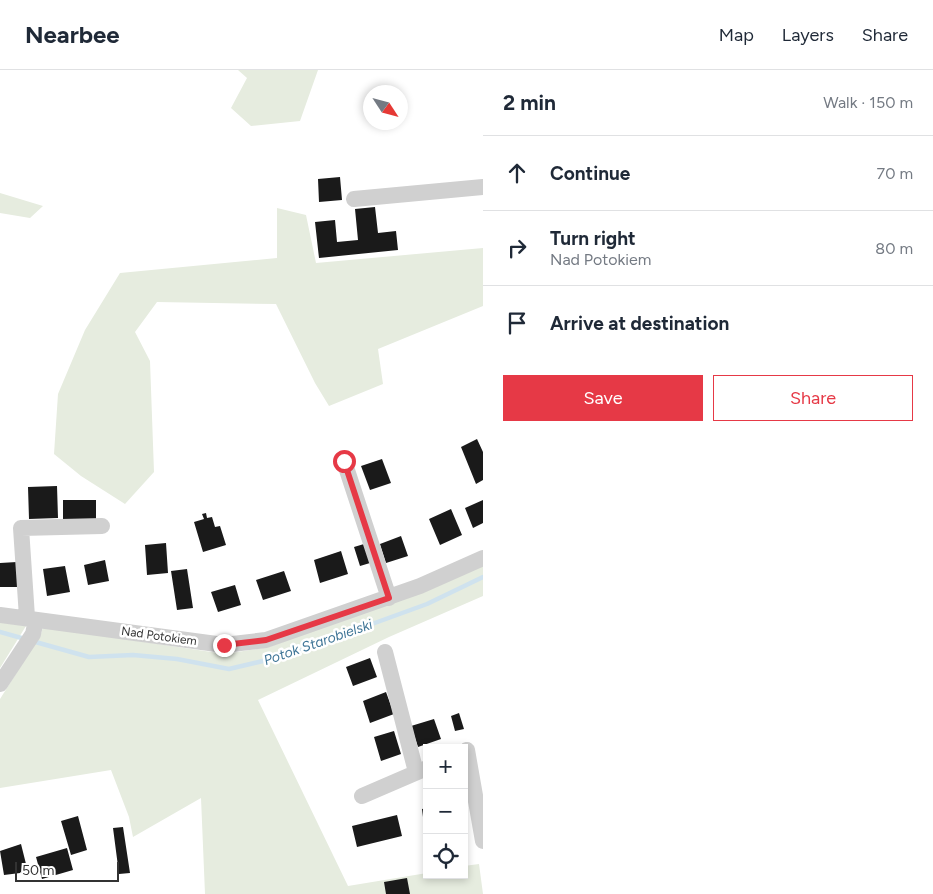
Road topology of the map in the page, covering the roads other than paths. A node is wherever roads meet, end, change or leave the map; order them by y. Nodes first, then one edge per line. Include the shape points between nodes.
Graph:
1 (483, 187) edge
2 (354, 199) dead end
3 (344, 461) dead end
4 (102, 526) dead end
5 (483, 558) edge
6 (389, 598) junction
7 (0, 615) edge
8 (30, 629) junction
9 (385, 652) dead end
10 (0, 684) edge
11 (472, 749) edge
12 (421, 770) edge
13 (362, 796) dead end
14 (483, 841) edge

1 - 2 street
3 - 6 street
4 - 8 street via 21,528
5 - 6 street, Nad Potokiem
6 - 8 street, Nad Potokiem via 266,640 224,645
7 - 8 street, Nad Potokiem
8 - 10 street
9 - 12 street
11 - 14 street
12 - 13 street

